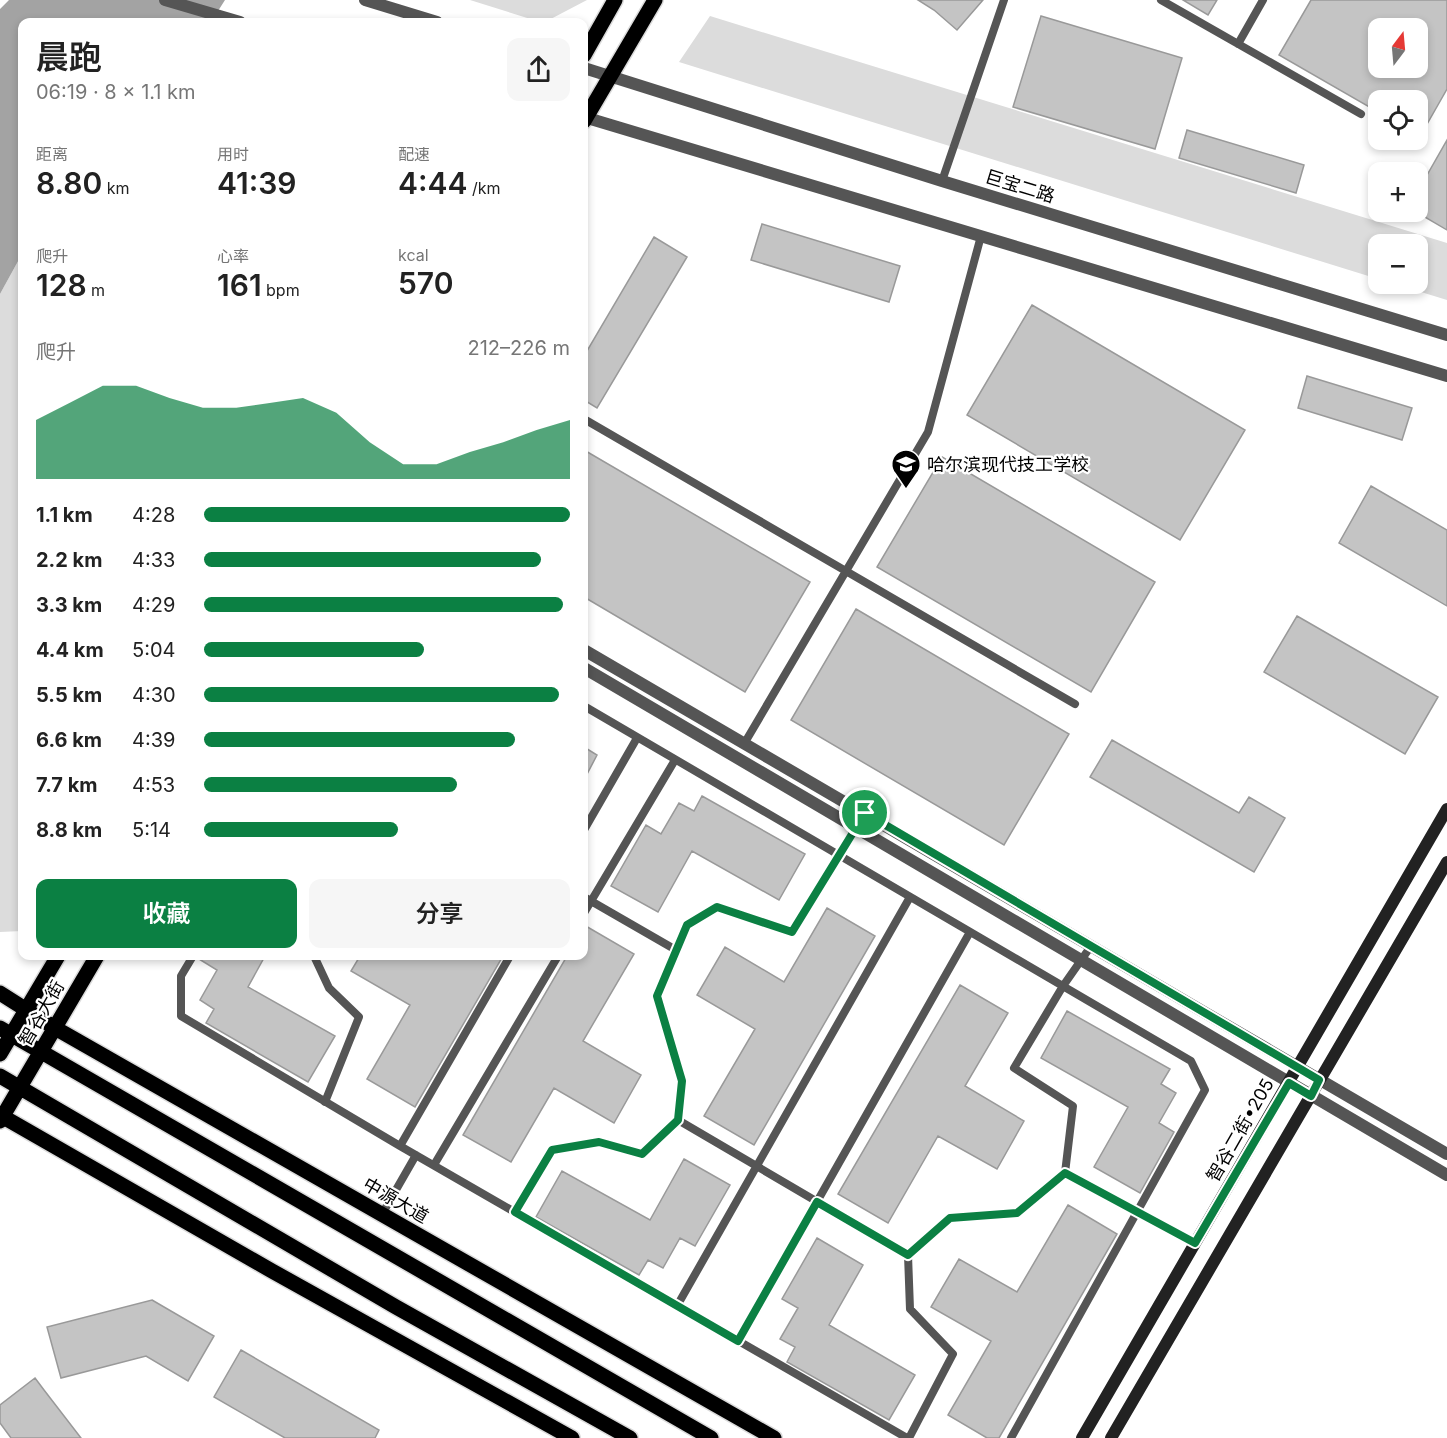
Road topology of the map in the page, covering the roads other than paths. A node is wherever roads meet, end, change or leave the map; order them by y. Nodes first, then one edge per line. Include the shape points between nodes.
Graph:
1 (165, 0) edge
2 (365, 0) edge
3 (615, 0) edge
4 (655, 0) edge
5 (1004, 0) edge
6 (1161, 0) edge
7 (1263, 0) edge
8 (226, 18) edge
9 (424, 18) edge
10 (1238, 44) junction
11 (588, 48) edge
12 (588, 70) edge
13 (610, 78) junction
14 (588, 113) edge
15 (1361, 114) dead end
16 (588, 120) edge
17 (942, 181) junction
18 (981, 236) junction
19 (1447, 335) edge
20 (1447, 376) edge
21 (588, 421) edge
22 (846, 572) junction
23 (588, 653) edge
24 (588, 670) edge
25 (1075, 704) dead end
26 (588, 708) edge
27 (637, 738) junction
28 (744, 744) junction
29 (675, 759) junction
30 (1447, 809) edge
31 (865, 813) junction
32 (588, 823) edge
33 (856, 828) junction
34 (839, 856) junction
35 (1447, 862) edge
36 (588, 897) edge
37 (909, 897) junction
38 (588, 900) edge
39 (970, 932) junction
40 (1091, 946) junction
41 (676, 950) junction
42 (56, 960) edge
43 (95, 960) edge
44 (191, 960) edge
45 (316, 960) edge
46 (508, 960) edge
47 (556, 960) edge
48 (1082, 960) junction
49 (1063, 986) junction
50 (0, 993) edge
51 (26, 1010) junction
52 (55, 1028) junction
53 (5, 1032) edge
54 (41, 1052) junction
55 (0, 1054) edge
56 (1298, 1068) junction
57 (0, 1076) edge
58 (1319, 1080) junction
59 (1289, 1083) junction
60 (19, 1088) junction
61 (1311, 1096) junction
62 (325, 1102) junction
63 (1, 1118) edge
64 (678, 1120) junction
65 (400, 1146) junction
66 (1447, 1154) edge
67 (416, 1155) junction
68 (434, 1165) junction
69 (757, 1166) junction
70 (1065, 1173) junction
71 (1447, 1175) edge
72 (817, 1202) junction
73 (385, 1209) dead end
74 (515, 1212) junction
75 (1138, 1212) junction
76 (1195, 1243) junction
77 (908, 1255) junction
78 (677, 1306) junction
79 (738, 1341) junction
80 (572, 1438) edge
81 (630, 1438) edge
82 (711, 1438) edge
83 (774, 1438) edge
84 (908, 1438) edge
85 (1011, 1438) edge
86 (1082, 1438) edge
87 (1111, 1438) edge

1 - 8 street
2 - 9 street
3 - 11 main road
4 - 13 main road
5 - 17 lane
6 - 10 lane
7 - 10 lane
10 - 15 lane
12 - 13 street, 巨宝二路
13 - 14 main road
13 - 17 street, 巨宝二路
16 - 18 street
17 - 19 street, 巨宝二路
18 - 20 street
18 - 22 lane via 928,432
21 - 22 lane
22 - 25 lane
22 - 28 lane
23 - 28 street
24 - 33 street
26 - 27 lane
27 - 29 lane
27 - 32 lane
28 - 31 street
29 - 34 lane
29 - 36 lane
30 - 56 main road, 智谷二街•205
31 - 33 lane
31 - 40 street
33 - 34 lane
33 - 48 street
34 - 37 lane
34 - 41 lane via 792,932 717,907 687,925
35 - 58 main road
37 - 39 lane
37 - 69 lane
38 - 41 lane
39 - 49 lane
39 - 72 lane
40 - 48 lane
40 - 56 street
41 - 64 lane via 657,996 682,1081
42 - 51 main road, 智谷大街
43 - 52 main road, 智谷大街
44 - 62 lane via 181,976 181,1016
45 - 62 lane via 329,988 359,1017
46 - 65 lane
47 - 68 lane
48 - 49 lane
48 - 59 street
49 - 70 lane via 1014,1068 1073,1106
49 - 75 lane via 1191,1061 1205,1090
50 - 51 main road, 中源大道
51 - 52 main road, 中源大道
51 - 53 main road, 智谷大街
52 - 54 main road, 智谷大街
52 - 83 main road, 中源大道
53 - 54 main road
53 - 55 main road, 智谷大街
54 - 60 main road, 智谷大街
54 - 82 main road
56 - 58 street
56 - 59 main road, 智谷二街•205
57 - 60 main road
58 - 61 main road
58 - 66 street
59 - 61 street
59 - 76 main road, 智谷二街•205
60 - 63 main road, 智谷大街
60 - 81 main road
61 - 71 street
61 - 87 main road
62 - 65 lane
63 - 80 main road
64 - 69 lane
64 - 74 lane via 642,1154 599,1142 552,1150
65 - 67 lane
67 - 68 lane
67 - 73 lane
68 - 74 lane
69 - 72 lane
69 - 78 lane
70 - 75 lane
70 - 77 lane via 1017,1213 950,1218
72 - 77 lane
72 - 79 lane
74 - 78 lane
75 - 76 lane
75 - 85 lane
76 - 86 main road, 智谷二街•205
77 - 84 lane via 910,1309 953,1354
78 - 79 lane
79 - 84 lane

